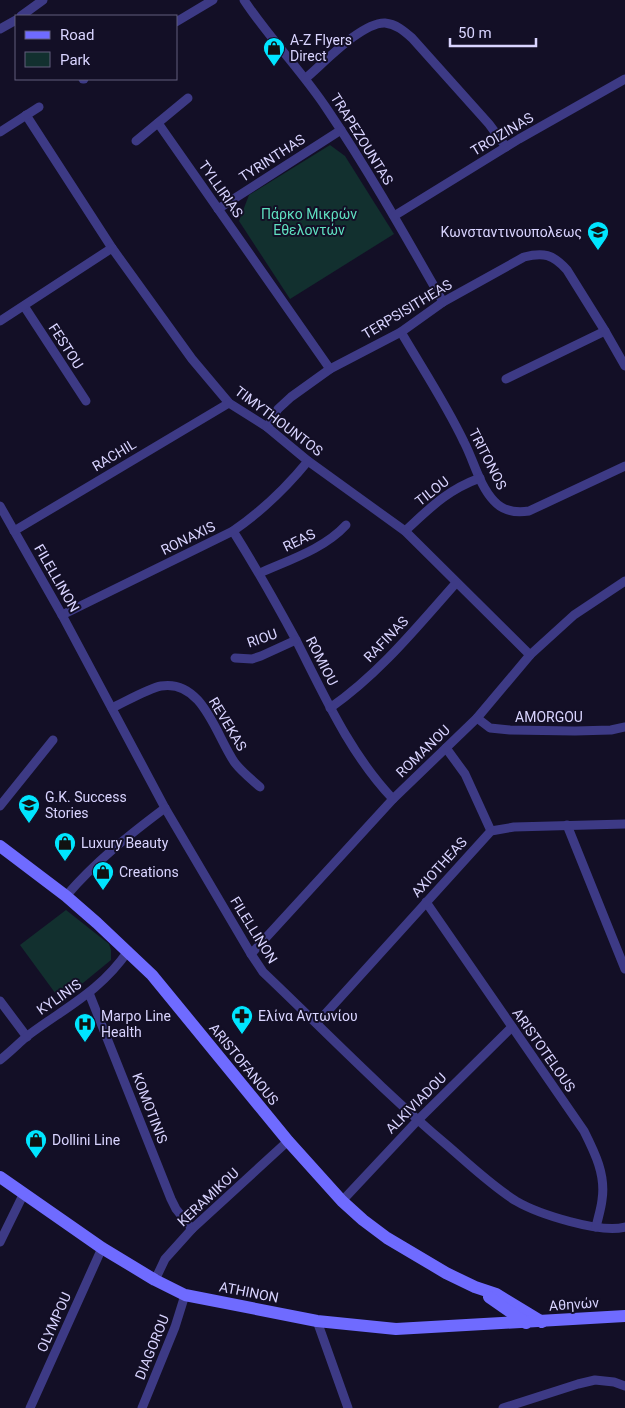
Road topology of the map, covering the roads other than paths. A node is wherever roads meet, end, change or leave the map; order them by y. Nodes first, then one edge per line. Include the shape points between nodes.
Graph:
1 (43, 0) edge
2 (213, 0) edge
3 (244, 0) edge
4 (22, 15) edge
5 (178, 21) edge
6 (13, 22) edge
7 (0, 28) edge
8 (306, 78) junction
9 (625, 79) edge
10 (188, 98) dead end
11 (39, 107) dead end
12 (26, 115) junction
13 (158, 123) junction
14 (341, 130) junction
15 (0, 132) edge
16 (136, 141) dead end
17 (506, 147) junction
18 (218, 209) junction
19 (394, 216) junction
20 (112, 248) junction
21 (443, 302) junction
22 (24, 306) junction
23 (0, 321) edge
24 (605, 330) junction
25 (401, 332) junction
26 (625, 366) edge
27 (330, 369) junction
28 (506, 380) dead end
29 (86, 401) dead end
30 (229, 403) junction
31 (267, 427) junction
32 (308, 461) junction
33 (625, 466) edge
34 (480, 478) junction
35 (0, 506) edge
36 (346, 525) dead end
37 (14, 531) junction
38 (233, 531) junction
39 (405, 531) junction
40 (260, 573) junction
41 (625, 581) edge
42 (456, 583) junction
43 (62, 615) junction
44 (296, 640) junction
45 (530, 655) junction
46 (236, 658) dead end
47 (112, 708) junction
48 (330, 708) junction
49 (477, 718) junction
50 (625, 727) edge
51 (53, 740) dead end
52 (446, 748) junction
53 (260, 786) dead end
54 (393, 799) junction
55 (0, 806) edge
56 (164, 808) junction
57 (625, 824) edge
58 (567, 825) junction
59 (491, 831) junction
60 (0, 846) edge
61 (66, 896) junction
62 (426, 902) junction
63 (620, 945) edge
64 (128, 951) junction
65 (251, 954) junction
66 (625, 969) edge
67 (89, 993) junction
68 (0, 1001) edge
69 (317, 1023) junction
70 (512, 1027) junction
71 (27, 1037) junction
72 (0, 1060) edge
73 (417, 1120) junction
74 (288, 1141) junction
75 (0, 1177) edge
76 (24, 1193) junction
77 (342, 1201) junction
78 (596, 1227) junction
79 (625, 1227) edge
80 (192, 1229) junction
81 (0, 1242) edge
82 (102, 1248) junction
83 (154, 1280) junction
84 (475, 1286) junction
85 (186, 1295) junction
86 (625, 1316) edge
87 (318, 1321) junction
88 (542, 1322) junction
89 (526, 1323) junction
90 (625, 1386) edge
91 (345, 1407) edge
92 (30, 1408) edge
93 (142, 1408) edge
94 (503, 1408) edge

1 - 4 street
2 - 5 street
3 - 8 street, TRAPEZOUNTAS
6 - 7 street
8 - 14 street, TRAPEZOUNTAS
8 - 17 street via 359,32 373,24 386,23 412,38 490,124
9 - 17 street, TROIZINAS
10 - 13 street
11 - 12 street
12 - 15 street
12 - 20 street, TIMYTHOUNTOS
13 - 16 street
13 - 18 street, TYLLIRIAS
14 - 18 street, TYRINTHAS
14 - 19 street, TRAPEZOUNTAS
17 - 19 street, TROIZINAS
18 - 27 street, TYLLIRIAS
19 - 21 street, TRAPEZOUNTAS
20 - 22 street
20 - 30 street, TIMYTHOUNTOS via 192,359
21 - 24 street, TERPSISITHEAS via 524,257 543,254 567,270
21 - 25 street, TERPSISITHEAS
22 - 23 street
22 - 29 street, FESTOU
24 - 26 street
24 - 28 street
25 - 27 street, TERPSISITHEAS
25 - 34 street, TRITONOS via 464,442
27 - 31 street, TERPSISITHEAS via 291,397 278,409
30 - 31 street, TIMYTHOUNTOS
30 - 37 street, RACHIL
31 - 32 street, TIMYTHOUNTOS
32 - 38 street, RONAXIS via 274,500
32 - 39 street, TIMYTHOUNTOS
33 - 34 street, TRITONOS via 539,507 520,512 500,506 489,496
34 - 39 street, TILOU via 445,495
35 - 37 street, FILELLINON
36 - 40 street, REAS via 318,546
37 - 43 street, FILELLINON
38 - 40 street, ROMIOU
38 - 43 street, RONAXIS
39 - 42 street, TIMYTHOUNTOS
40 - 44 street, ROMIOU
41 - 45 street, ROMANOU via 574,615
42 - 45 street, TIMYTHOUNTOS
42 - 48 street, RAFINAS via 396,650 348,696
43 - 47 street, FILELLINON
44 - 46 street, RIOU via 252,659
44 - 48 street, ROMIOU
45 - 49 street, ROMANOU
47 - 53 street, REVEKAS via 159,686 183,688 204,707 235,762
47 - 56 street, FILELLINON
48 - 54 street, ROMIOU via 372,776
49 - 50 street, AMORGOU via 490,728 510,730 584,731
49 - 52 street, ROMANOU
51 - 55 street
52 - 54 street, ROMANOU
52 - 59 street via 465,774
54 - 65 street, ROMANOU
56 - 61 street via 119,844
56 - 65 street, FILELLINON
57 - 58 street
58 - 59 street via 514,826
58 - 63 street
59 - 62 street, AXIOTHEAS
60 - 61 street, ARISTOFANOUS
61 - 64 street, ARISTOFANOUS
62 - 69 street, AXIOTHEAS
62 - 70 street, ARISTOTELOUS
63 - 66 street
64 - 67 street, KYLINIS via 114,971
64 - 74 street, ARISTOFANOUS via 167,992
65 - 69 street, FILELLINON via 263,972
67 - 71 street, KYLINIS
67 - 80 street, KOMOTINIS via 171,1199
68 - 71 street
69 - 73 street, FILELLINON
70 - 73 street, ALKIVIADOU
70 - 78 street, ARISTOTELOUS via 584,1131 595,1153 602,1172 602,1198
71 - 72 street, KYLINIS
73 - 77 street, ALKIVIADOU
73 - 78 street, FILELLINON via 516,1201 558,1218
74 - 77 street, ARISTOFANOUS
74 - 80 street, KERAMIKOU
75 - 76 street, ATHINON
76 - 81 street
76 - 82 street, ATHINON
77 - 84 street, ARISTOFANOUS via 387,1238
78 - 79 street, FILELLINON
80 - 83 street, KERAMIKOU via 165,1259
82 - 83 street, ATHINON
82 - 92 street, OLYMPOU
83 - 85 street, ATHINON
84 - 88 street, ARISTOFANOUS via 512,1302
84 - 89 street, ARISTOFANOUS
85 - 87 street, ATHINON
85 - 93 street, DIAGOROU
86 - 88 street, Αθηνών
87 - 89 street, ATHINON via 396,1329
87 - 91 street
88 - 89 street, Αθηνών
90 - 94 street via 595,1380

